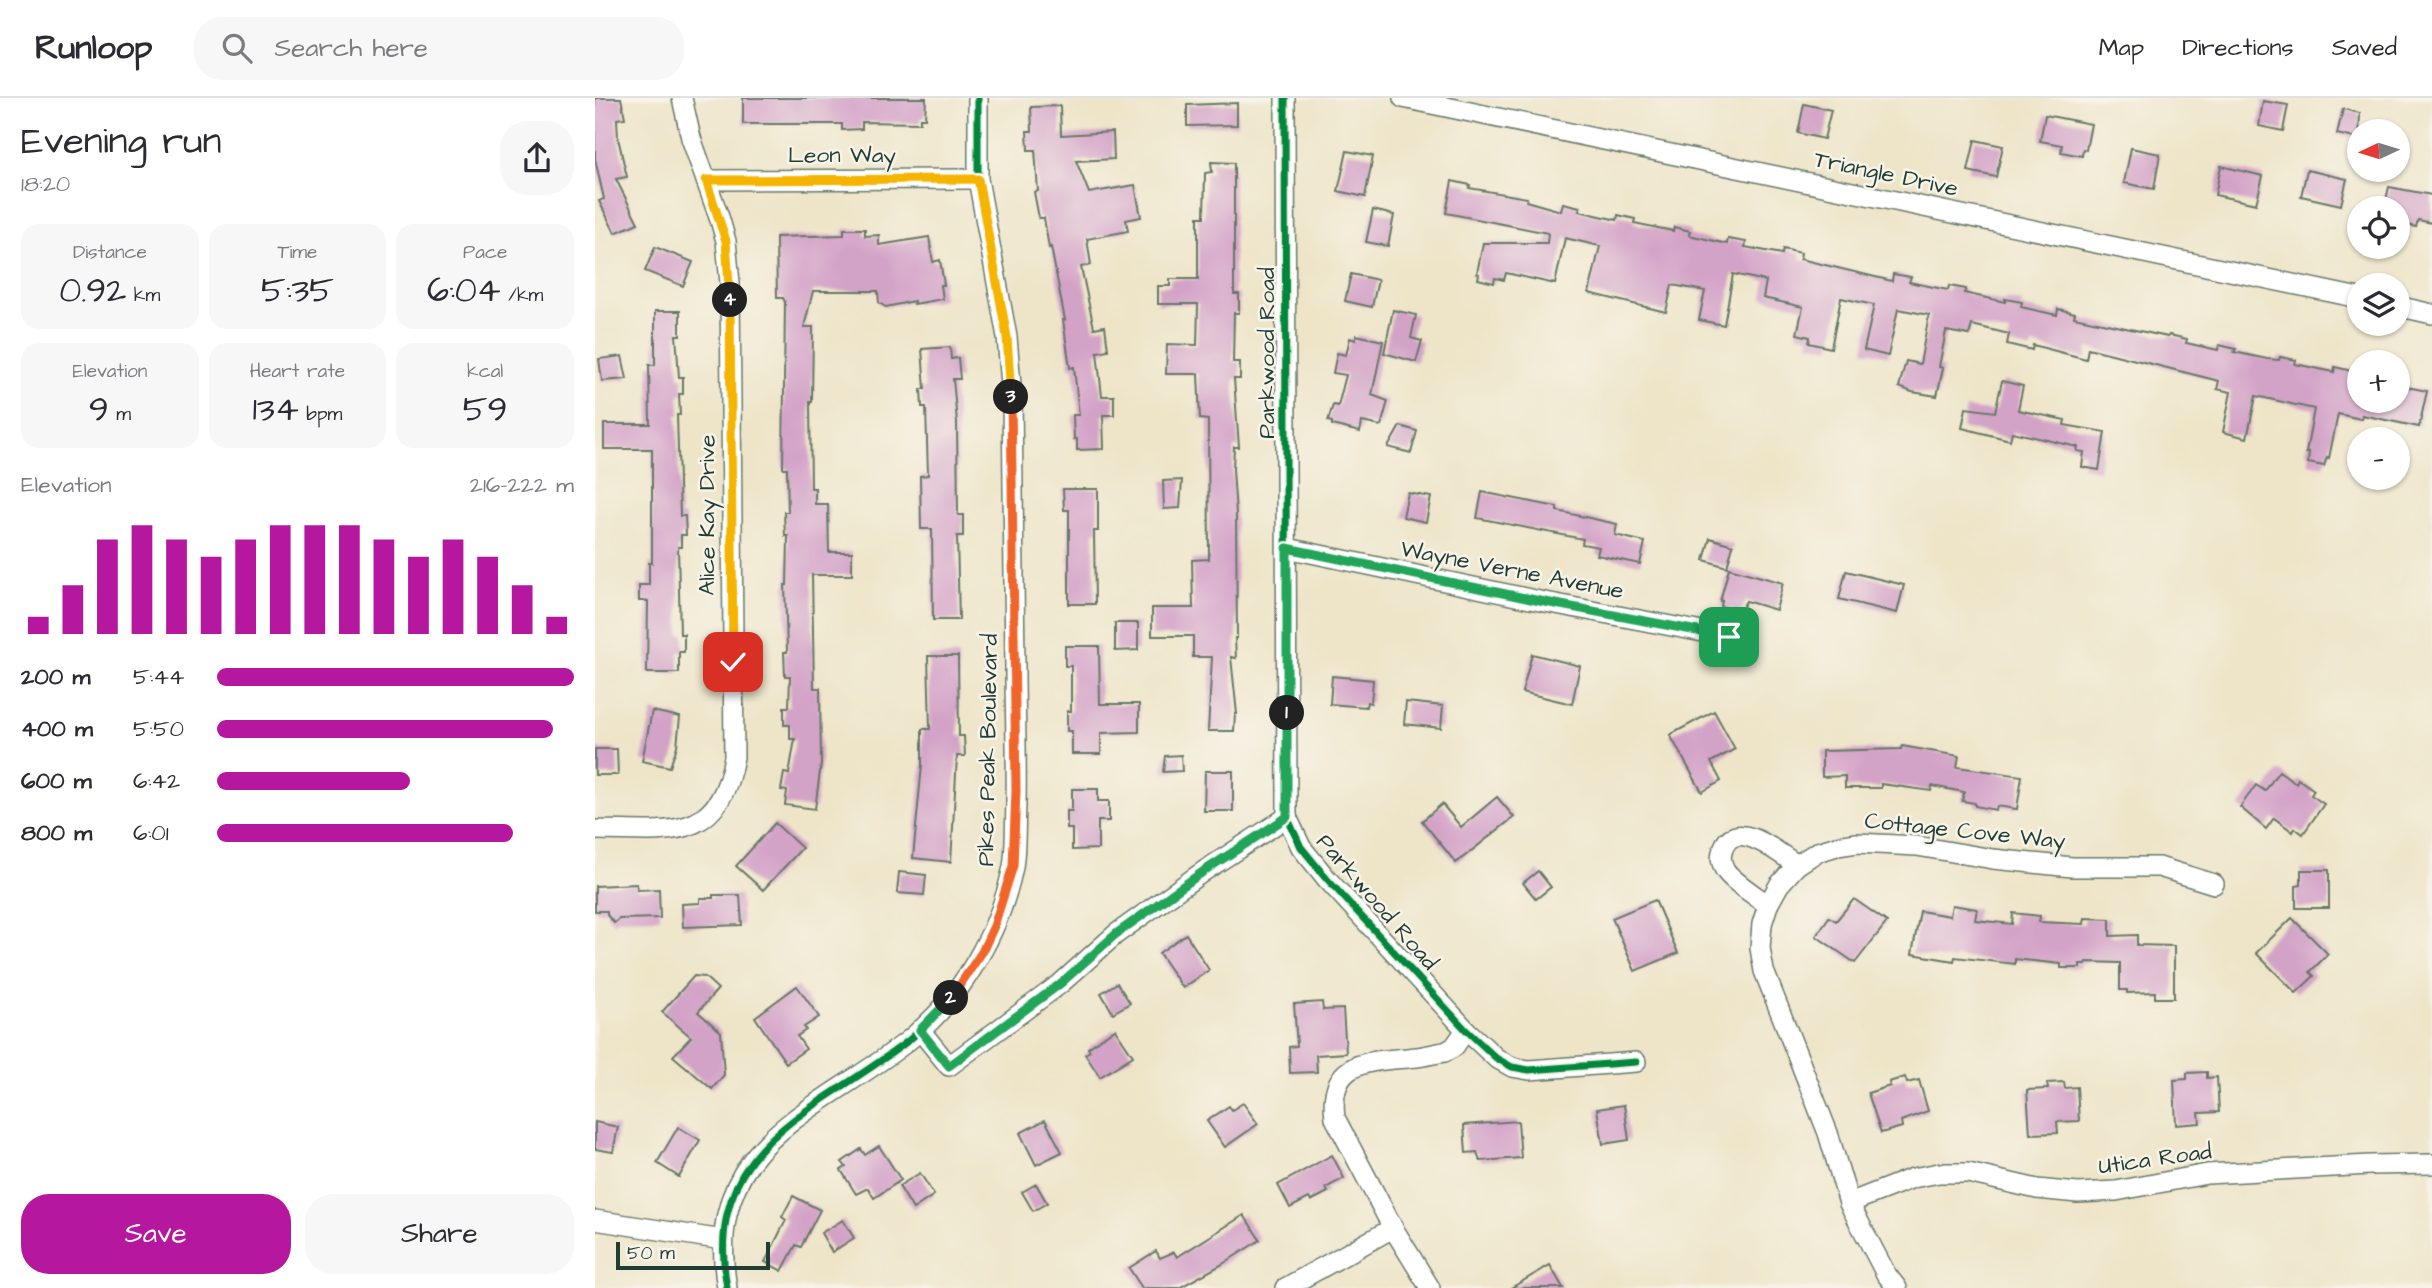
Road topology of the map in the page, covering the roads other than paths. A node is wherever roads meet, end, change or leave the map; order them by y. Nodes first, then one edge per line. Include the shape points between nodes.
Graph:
1 (682, 98) edge
2 (978, 98) edge
3 (1285, 98) edge
4 (1403, 98) edge
5 (978, 179) junction
6 (706, 180) junction
7 (2347, 295) edge
8 (2410, 309) edge
9 (2432, 314) edge
10 (1287, 548) junction
11 (1729, 637) dead end
12 (1287, 817) junction
13 (595, 830) edge
14 (1797, 866) junction
15 (2214, 884) dead end
16 (1768, 905) junction
17 (920, 1030) junction
18 (1467, 1030) junction
19 (1636, 1062) dead end
20 (2432, 1164) edge
21 (1849, 1203) junction
22 (595, 1220) edge
23 (1394, 1228) junction
24 (723, 1240) junction
25 (727, 1288) edge
26 (1285, 1288) edge
27 (1430, 1288) edge
28 (1897, 1288) edge

1 - 6 street, Alice Kay Drive
2 - 5 street, Pikes Peak Boulevard
3 - 10 street, Parkwood Road
4 - 7 street, Triangle Drive
5 - 6 street, Leon Way
5 - 17 street, Pikes Peak Boulevard via 1007,337 1011,397 1013,866 982,952 955,994
6 - 13 street, Alice Kay Drive via 726,241 730,283 734,743 730,778 717,806 698,823 665,830
8 - 9 street
10 - 11 street, Wayne Verne Avenue
10 - 12 street, Parkwood Road
12 - 17 street via 1116,934 1060,984 949,1066
12 - 18 street, Parkwood Road via 1301,847 1327,878
14 - 15 street, Cottage Cove Way via 1817,852 1857,843 1917,846 2072,867 2159,867
14 - 16 street, Cottage Cove Way
14 - 16 street via 1748,836 1734,836 1723,846 1721,859 1726,871
16 - 21 street, Cottage Cove Way via 1760,948 1764,971 1828,1133
17 - 24 street, Pikes Peak Boulevard via 778,1130 759,1150 735,1189
18 - 19 street, Parkwood Road via 1511,1067 1529,1070
18 - 23 street via 1445,1052 1366,1061 1350,1070 1336,1089 1335,1118
20 - 21 street, Utica Road via 2207,1174 2116,1191 2078,1193 1968,1173 1939,1173
21 - 28 street, Cottage Cove Way
22 - 24 street
23 - 26 street
23 - 27 street
24 - 25 street, Pikes Peak Boulevard

